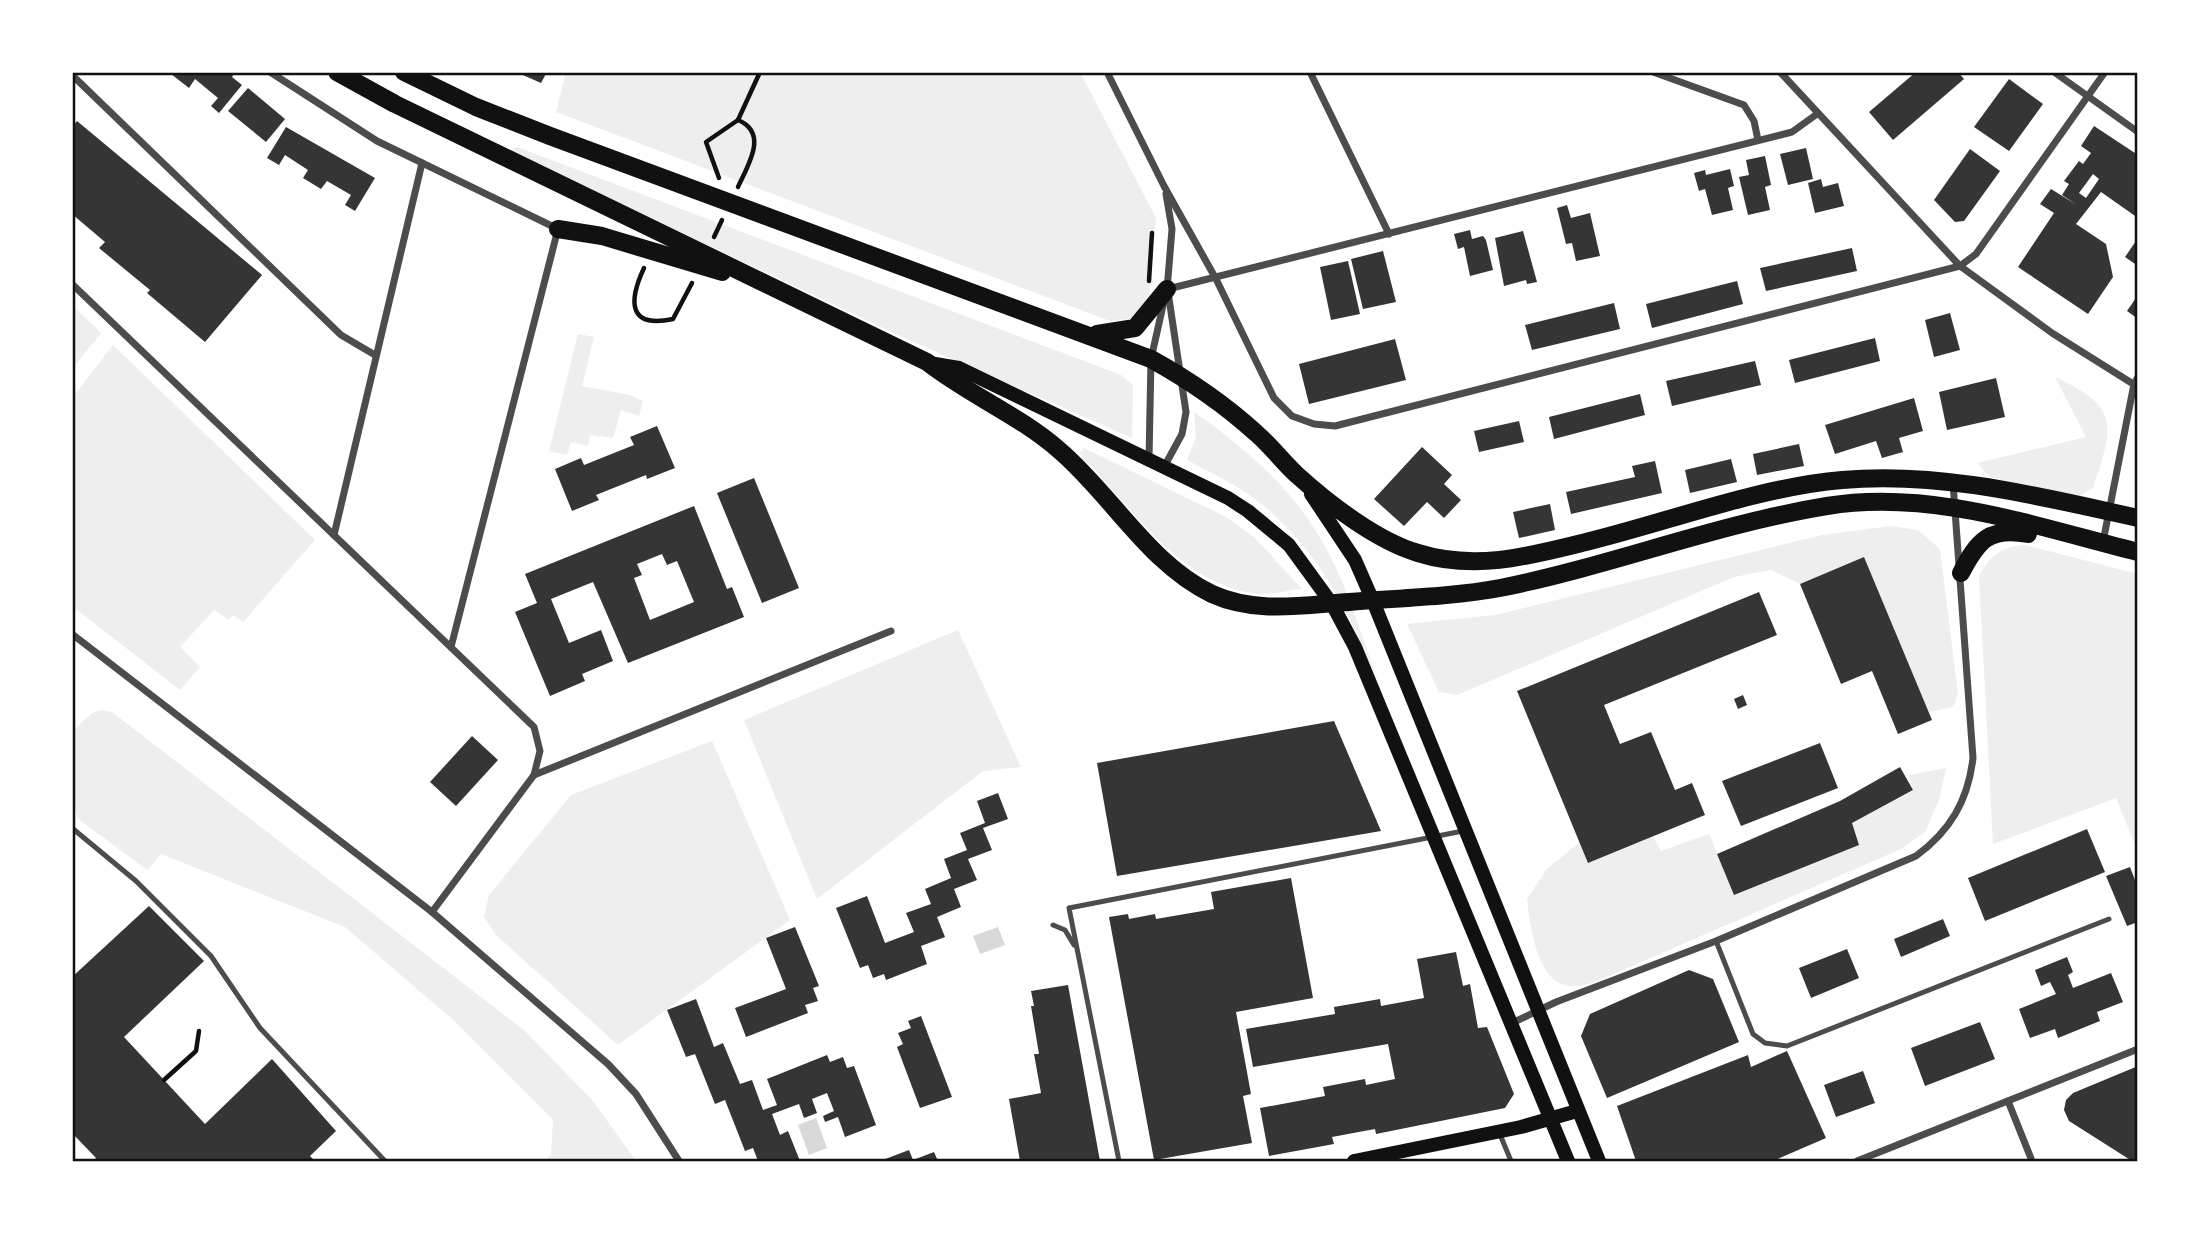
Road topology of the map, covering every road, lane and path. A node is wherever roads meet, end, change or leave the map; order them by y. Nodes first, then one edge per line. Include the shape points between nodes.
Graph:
1 (270, 72) edge
2 (337, 72) edge
3 (404, 72) edge
4 (760, 72) edge
5 (1107, 72) edge
6 (1313, 72) edge
7 (1653, 72) edge
8 (1780, 72) edge
9 (2054, 72) edge
10 (2105, 72) edge
11 (72, 75) edge
12 (2088, 96) junction
13 (1818, 114) junction
14 (2138, 132) edge
15 (1758, 140) junction
16 (422, 163) junction
17 (719, 178) dead end
18 (1164, 186) junction
19 (558, 229) junction
20 (1152, 233) dead end
21 (1389, 234) junction
22 (1959, 266) junction
23 (1216, 279) junction
24 (759, 281) junction
25 (72, 284) edge
26 (1148, 286) dead end
27 (1167, 289) junction
28 (1090, 334) junction
29 (375, 355) junction
30 (1151, 359) junction
31 (927, 362) junction
32 (1182, 376) junction
33 (2137, 383) edge
34 (1149, 460) junction
35 (1164, 467) junction
36 (1298, 475) junction
37 (1953, 483) junction
38 (1955, 508) junction
39 (2110, 512) junction
40 (2138, 519) edge
41 (2068, 534) junction
42 (334, 536) junction
43 (2103, 543) junction
44 (2138, 552) edge
45 (1961, 573) junction
46 (891, 631) dead end
47 (72, 634) edge
48 (451, 647) junction
49 (534, 775) junction
50 (72, 828) edge
51 (1464, 831) junction
52 (1435, 837) junction
53 (432, 912) junction
54 (2109, 919) dead end
55 (1053, 925) dead end
56 (1716, 941) junction
57 (1076, 947) junction
58 (1539, 1012) junction
59 (1512, 1023) junction
60 (199, 1031) dead end
61 (2138, 1049) edge
62 (164, 1080) dead end
63 (2008, 1101) junction
64 (1577, 1111) junction
65 (1550, 1119) junction
66 (1499, 1132) junction
67 (385, 1161) edge
68 (679, 1161) edge
69 (1119, 1161) edge
70 (1354, 1161) edge
71 (1511, 1161) edge
72 (1568, 1161) edge
73 (1599, 1161) edge
74 (1857, 1161) edge
75 (2032, 1161) edge

1 - 16 street via 347,124
2 - 24 main road
3 - 28 main road via 550,136
4 - 17 path via 741,120 706,142
5 - 18 street
6 - 21 street
7 - 15 street via 1744,105
8 - 13 street
9 - 12 street
10 - 12 street
11 - 29 street via 341,335
12 - 14 street
12 - 22 street via 1976,254
13 - 15 street via 1797,130
13 - 22 street
15 - 21 street
16 - 19 street
16 - 29 street
18 - 23 street
18 - 27 street via 1172,229
19 - 24 main road via 601,236
19 - 48 street
20 - 26 path
21 - 23 street
22 - 23 street via 1335,425 1292,416 1274,398
22 - 33 street via 2052,333
23 - 27 street
24 - 31 main road
25 - 42 street
27 - 28 main road via 1135,328
27 - 30 street
27 - 32 street
28 - 30 main road
29 - 42 street
30 - 32 main road
30 - 34 street
31 - 34 main road via 959,368
31 - 38 main road via 1062,452 1192,582 1234,602 1272,607 1438,595 1521,583 1827,506 1872,502
32 - 35 street via 1184,428
32 - 36 main road via 1257,434
33 - 39 street
34 - 35 main road
35 - 52 main road via 1227,498 1289,545 1332,604 1355,647
36 - 37 main road via 1400,547 1438,559 1482,563 1544,553 1798,487 1842,480
36 - 51 main road via 1355,560
37 - 38 street
37 - 39 main road
38 - 41 main road
38 - 45 street
39 - 40 main road
39 - 43 street
41 - 43 main road
41 - 45 main road via 2054,539 2008,530 1994,534 1974,548
42 - 48 street
43 - 44 main road
45 - 56 street via 1973,758 1965,798 1949,826 1916,856
46 - 49 street
47 - 53 street
48 - 49 street via 534,727 540,751
49 - 53 street
50 - 67 lane via 136,881 211,956 260,1028
51 - 52 lane
51 - 58 main road
52 - 57 lane via 1069,908
52 - 59 main road
53 - 68 street via 608,1064 636,1094
54 - 56 lane via 1787,1046 1765,1043 1753,1034
55 - 57 lane via 1065,930
56 - 58 street
57 - 69 lane
58 - 59 street
58 - 64 main road
59 - 65 main road
60 - 62 path via 196,1051
61 - 63 street
63 - 74 street
63 - 75 street
64 - 65 main road
64 - 73 main road
65 - 66 main road
65 - 72 main road
66 - 70 main road
66 - 71 lane

